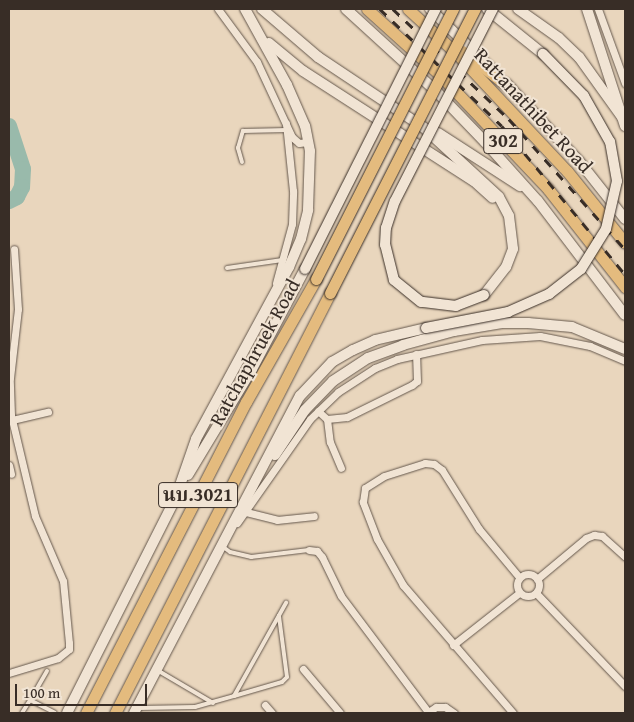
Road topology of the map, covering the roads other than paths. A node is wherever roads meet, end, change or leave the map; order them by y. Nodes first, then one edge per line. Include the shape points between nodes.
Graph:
1 (218, 9) edge
2 (244, 9) edge
3 (262, 9) edge
4 (346, 9) edge
5 (367, 9) edge
6 (430, 9) edge
7 (436, 9) edge
8 (453, 9) edge
9 (475, 9) edge
10 (487, 9) edge
11 (493, 9) edge
12 (518, 9) edge
13 (587, 9) edge
14 (598, 9) edge
15 (411, 11) edge
16 (262, 37) junction
17 (617, 61) junction
18 (625, 64) edge
19 (625, 83) edge
20 (510, 88) junction
21 (394, 106) junction
22 (624, 122) edge
23 (286, 126) junction
24 (308, 142) junction
25 (242, 162) dead end
26 (538, 201) junction
27 (509, 216) junction
28 (625, 219) edge
29 (625, 243) edge
30 (14, 249) dead end
31 (284, 260) junction
32 (227, 268) dead end
33 (625, 287) edge
34 (9, 309) edge
35 (18, 309) junction
36 (625, 315) edge
37 (262, 318) junction
38 (625, 349) edge
39 (11, 352) edge
40 (416, 354) junction
41 (625, 362) edge
42 (318, 411) junction
43 (48, 412) dead end
44 (10, 417) edge
45 (327, 419) junction
46 (9, 465) edge
47 (341, 468) dead end
48 (11, 474) dead end
49 (177, 494) junction
50 (243, 511) junction
51 (314, 516) dead end
52 (222, 545) junction
53 (309, 550) joint
54 (625, 557) edge
55 (519, 577) junction
56 (537, 579) junction
57 (519, 593) junction
58 (536, 593) junction
59 (286, 603) dead end
60 (279, 616) junction
61 (453, 645) junction
62 (303, 669) dead end
63 (157, 670) junction
64 (47, 671) dead end
65 (9, 673) edge
66 (625, 686) edge
67 (234, 696) junction
68 (30, 700) junction
69 (213, 703) junction
70 (265, 705) dead end
71 (136, 711) edge
72 (22, 713) edge
73 (55, 713) edge
74 (67, 713) edge
75 (86, 713) edge
76 (115, 713) edge
77 (272, 713) edge
78 (340, 713) edge
79 (428, 713) edge
80 (454, 713) edge
81 (513, 713) edge

1 - 23 street via 257,62
2 - 16 main road
3 - 21 main road via 318,57
4 - 26 main road, 302 via 437,92
5 - 33 main road, 302 via 440,75 548,189
6 - 20 main road, Rattanathibet Road / 302
7 - 49 main road, bridge via 252,369
8 - 75 main road, Ratchaphruek Road / นบ.3021, bridge via 316,279 246,402
9 - 76 main road, Ratchaphruek Road / นบ.3021, bridge
10 - 50 main road, bridge via 543,54 584,96 610,142 617,181 606,229 581,269 549,294 508,312 375,340 332,362 315,378 289,415
11 - 27 main road, bridge via 395,201 386,228 387,263 394,280 421,302 440,306 456,306 484,295 506,267 513,249
12 - 22 main road via 559,38 578,57
13 - 22 main road
14 - 17 street
15 - 20 main road
15 - 29 main road, Rattanathibet Road / 302 via 567,171
16 - 24 main road via 287,85
16 - 27 main road via 303,71 474,181
17 - 18 street
17 - 19 street
20 - 28 main road, Rattanathibet Road / 302 via 579,161
21 - 26 main road via 486,162
21 - 27 main road via 487,183
23 - 24 street via 298,143
23 - 25 lane via 243,131 238,148
23 - 31 street via 293,199 292,224
24 - 37 main road via 310,184 301,239
26 - 36 main road, 302
30 - 35 street
31 - 32 lane
31 - 37 street
34 - 35 street
35 - 39 street
37 - 49 main road via 196,440
38 - 50 main road via 572,327 503,323 454,330 368,358 333,381 305,410
39 - 44 street
40 - 41 street via 482,340 540,336 590,346
40 - 42 street via 354,378
40 - 45 street via 418,381 362,412
42 - 45 street
42 - 50 street
43 - 44 street
44 - 65 street via 35,516 63,581 69,649 58,658
45 - 47 street via 330,442
46 - 48 street
49 - 74 main road, นบ.3021
50 - 51 street via 277,520
50 - 52 main road, นบ.3021
52 - 53 lane via 230,552 251,557
52 - 63 main road, นบ.3021
53 - 79 street via 318,551 341,596
54 - 56 street via 602,536 594,535 586,538
55 - 56 street via 526,574
55 - 57 street via 516,585
55 - 61 street via 488,541 448,477 434,464 425,463 384,476 365,488 365,509 392,567 416,602
56 - 58 street
57 - 58 street via 525,597
57 - 61 street
58 - 66 street
59 - 60 lane
60 - 67 lane
60 - 67 lane via 287,677 282,682
61 - 81 street
62 - 78 street
63 - 69 lane
63 - 71 main road, นบ.3021
64 - 68 lane
67 - 69 lane
68 - 72 lane
68 - 73 lane
69 - 71 lane via 174,710
70 - 77 street
79 - 80 street via 436,707 445,706

